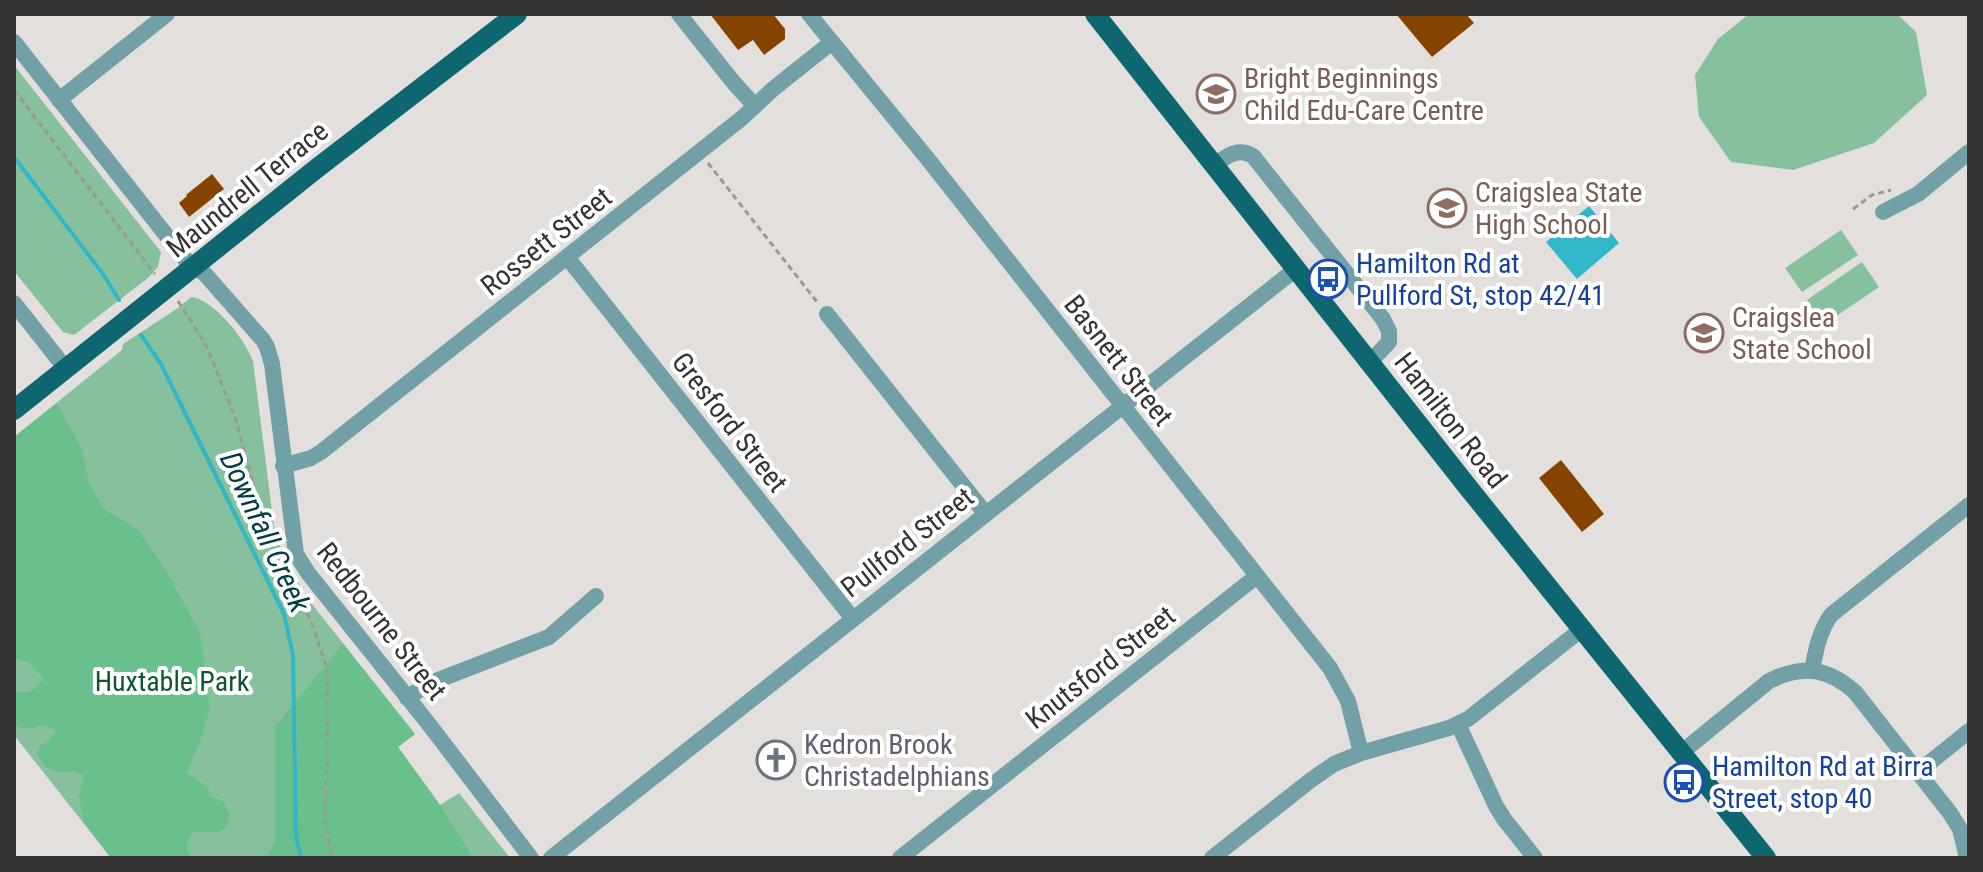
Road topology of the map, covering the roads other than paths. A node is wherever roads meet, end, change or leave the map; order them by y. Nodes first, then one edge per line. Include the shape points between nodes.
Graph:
1 (167, 14) edge
2 (517, 14) edge
3 (679, 14) edge
4 (809, 14) edge
5 (1095, 14) edge
6 (14, 42) edge
7 (832, 42) junction
8 (59, 100) junction
9 (755, 106) junction
10 (1969, 152) edge
11 (1214, 165) junction
12 (1883, 212) dead end
13 (567, 257) junction
14 (195, 266) junction
15 (1296, 269) junction
16 (14, 303) edge
17 (827, 314) road end
18 (1370, 362) junction
19 (66, 369) junction
20 (1122, 406) junction
21 (14, 410) edge
22 (283, 466) junction
23 (1969, 505) edge
24 (985, 513) junction
25 (1257, 576) junction
26 (596, 596) dead end
27 (853, 619) junction
28 (1582, 629) junction
29 (1812, 670) junction
30 (407, 698) junction
31 (1458, 724) junction
32 (1969, 731) edge
33 (1682, 752) junction
34 (1361, 753) junction
35 (1918, 772) junction
36 (531, 858) edge
37 (551, 858) edge
38 (900, 858) edge
39 (1212, 858) edge
40 (1535, 858) edge
41 (1766, 858) edge
42 (1967, 858) edge

1 - 8 street
2 - 14 main road, Maundrell Terrace
3 - 9 street
4 - 7 street, Basnett Street
5 - 11 main road, Hamilton Road
6 - 8 street, Redbourne Street
7 - 9 street, Rossett Street
7 - 20 street, Basnett Street
8 - 14 street, Redbourne Street
9 - 13 street, Rossett Street
10 - 12 street via 1918,194
11 - 15 main road, Hamilton Road
11 - 18 street via 1237,152 1253,156 1373,307 1390,338
13 - 22 street, Rossett Street via 321,452
13 - 27 street, Gresford Street
14 - 19 main road, Maundrell Terrace
14 - 22 street, Redbourne Street via 267,347
15 - 18 main road, Hamilton Road
15 - 20 street, Pullford Street
16 - 19 street
17 - 24 street
18 - 28 main road, Hamilton Road
19 - 21 main road, Maundrell Terrace
20 - 24 street, Pullford Street
20 - 25 street, Basnett Street
22 - 30 street, Redbourne Street via 300,563
23 - 29 street via 1831,615 1818,638
24 - 27 street, Pullford Street
25 - 34 street, Basnett Street via 1338,680
25 - 38 street, Knutsford Street
26 - 30 street via 549,637 428,684
27 - 37 street, Pullford Street
28 - 31 street
28 - 33 main road, Hamilton Road
29 - 33 street via 1769,681
29 - 35 street via 1855,692
30 - 36 street, Redbourne Street
31 - 34 street
31 - 40 street via 1496,806
32 - 35 street
33 - 41 main road, Hamilton Road
34 - 39 street via 1323,771
35 - 42 street via 1956,822

